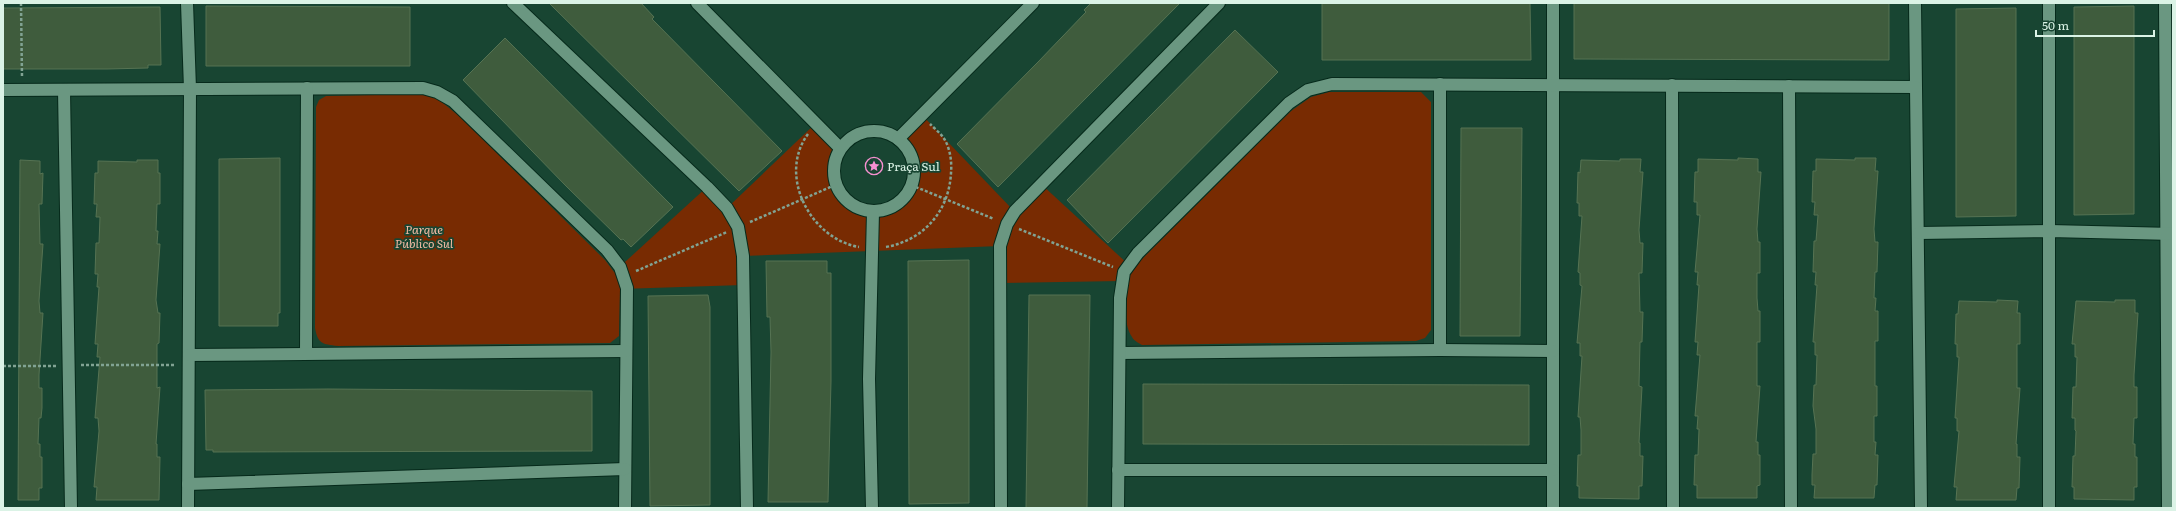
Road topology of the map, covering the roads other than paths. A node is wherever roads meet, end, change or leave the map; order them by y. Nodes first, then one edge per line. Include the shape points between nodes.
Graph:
1 (188, 3) edge
2 (513, 3) edge
3 (697, 3) edge
4 (1034, 3) edge
5 (1219, 3) edge
6 (1553, 3) edge
7 (1915, 3) edge
8 (2048, 3) edge
9 (2165, 3) edge
10 (1440, 84) junction
11 (1554, 85) junction
12 (1672, 85) junction
13 (1789, 86) junction
14 (1915, 87) junction
15 (307, 88) junction
16 (190, 89) junction
17 (3, 90) edge
18 (64, 90) junction
19 (898, 139) junction
20 (840, 148) junction
21 (873, 212) junction
22 (2050, 231) junction
23 (1919, 233) junction
24 (2170, 234) edge
25 (1440, 350) junction
26 (626, 351) junction
27 (1553, 351) junction
28 (306, 353) junction
29 (1120, 353) junction
30 (189, 360) junction
31 (626, 469) junction
32 (1118, 470) junction
33 (1553, 470) junction
34 (188, 484) junction
35 (71, 508) edge
36 (188, 508) edge
37 (625, 508) edge
38 (747, 508) edge
39 (872, 508) edge
40 (1001, 508) edge
41 (1118, 508) edge
42 (1553, 508) edge
43 (1672, 508) edge
44 (1791, 508) edge
45 (1921, 508) edge
46 (2049, 508) edge
47 (2168, 508) edge

1 - 16 street
2 - 38 street via 707,187 727,208 738,227 743,256
3 - 20 street
4 - 19 street
5 - 40 street via 1015,211 1007,224 1000,246
6 - 11 street
7 - 14 street
8 - 22 street
9 - 24 street
10 - 11 street
10 - 25 street
10 - 29 street via 1332,84 1308,90 1289,103 1129,265 1121,281
11 - 12 street
11 - 27 street
12 - 13 street
12 - 43 street
13 - 14 street
13 - 44 street
14 - 23 street
15 - 16 street
15 - 26 street via 423,88 453,101 607,250 620,267 627,288
15 - 28 street
16 - 18 street
16 - 30 street
17 - 18 street
18 - 35 street
19 - 20 street via 887,132 873,130 850,138
19 - 21 street via 907,148 913,160 912,185 905,197 896,205
20 - 21 street via 833,172 836,185 850,204 861,210
21 - 39 street via 869,379
22 - 23 street
22 - 24 street
22 - 46 street
23 - 45 street
24 - 47 street
25 - 27 street
25 - 29 street
26 - 28 street
26 - 31 street
27 - 33 street
28 - 30 street
29 - 32 street
30 - 34 street
31 - 34 street
31 - 37 street
32 - 33 street
32 - 41 street
33 - 42 street
34 - 36 street

